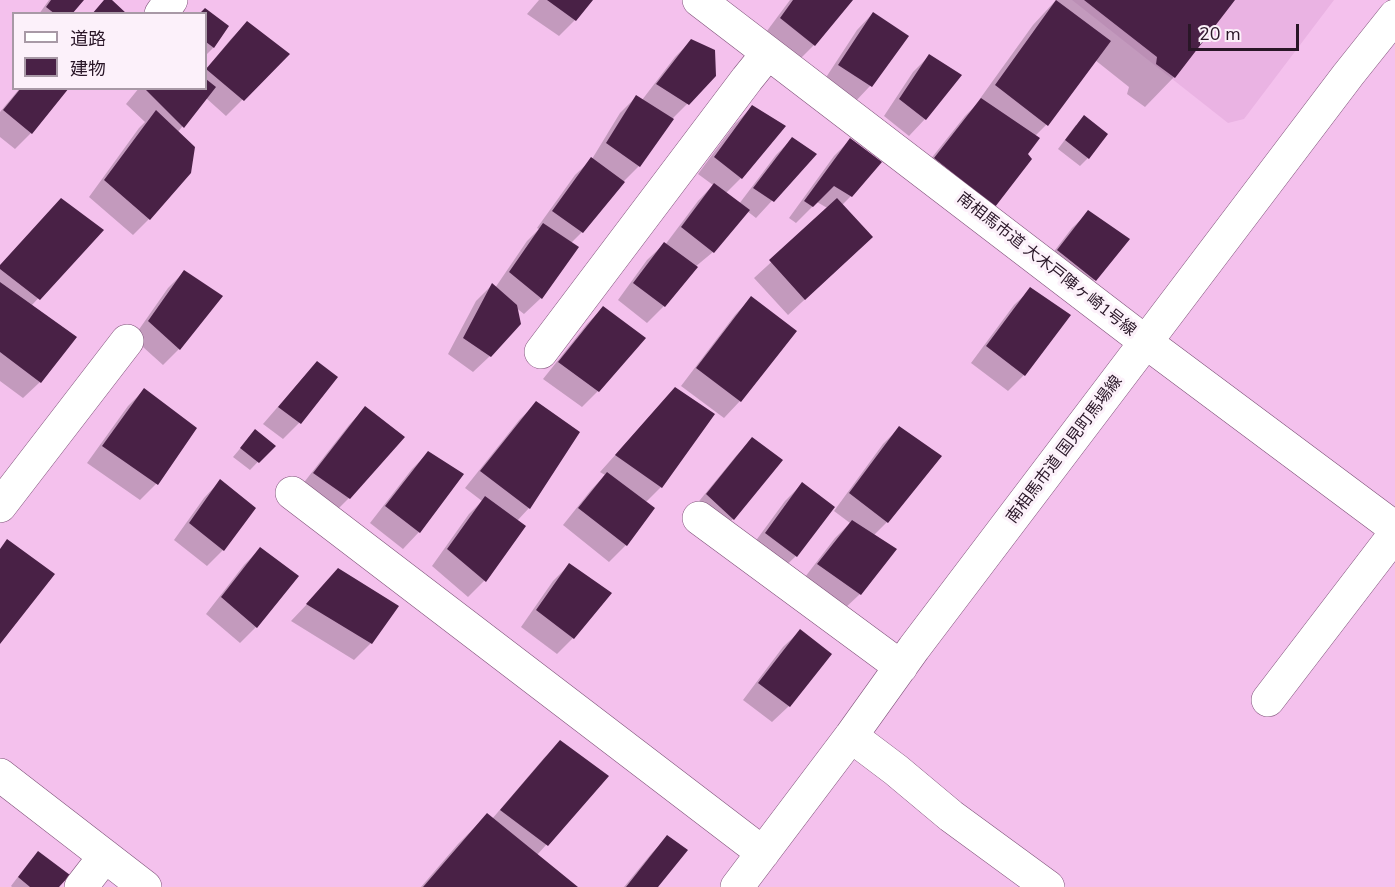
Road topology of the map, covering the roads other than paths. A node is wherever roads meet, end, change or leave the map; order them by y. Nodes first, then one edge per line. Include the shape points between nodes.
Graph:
1 (699, 0) edge
2 (1395, 16) edge
3 (768, 53) junction
4 (127, 341) dead end
5 (1146, 343) junction
6 (541, 352) dead end
7 (291, 493) dead end
8 (0, 506) edge
9 (699, 518) dead end
10 (1395, 528) edge
11 (1395, 534) edge
12 (901, 667) junction
13 (1268, 700) dead end
14 (851, 736) junction
15 (0, 776) edge
16 (763, 853) junction
17 (105, 856) junction
18 (81, 887) edge
19 (145, 887) edge
20 (737, 887) edge
21 (1048, 887) edge

1 - 3 street, 南相馬市道 大木戸陣ヶ崎1号線
2 - 5 street, 南相馬市道 国見町馬場線
3 - 5 street, 南相馬市道 大木戸陣ヶ崎1号線
3 - 6 street
4 - 8 street
5 - 10 street, 南相馬市道 大木戸陣ヶ崎1号線
5 - 12 street, 南相馬市道 国見町馬場線
7 - 16 street
9 - 12 street
11 - 13 street
12 - 14 street, 南相馬市道 国見町馬場線
14 - 16 street, 南相馬市道 国見町馬場線
14 - 21 street
15 - 17 street
16 - 20 street, 南相馬市道 国見町馬場線
17 - 18 street
17 - 19 street

